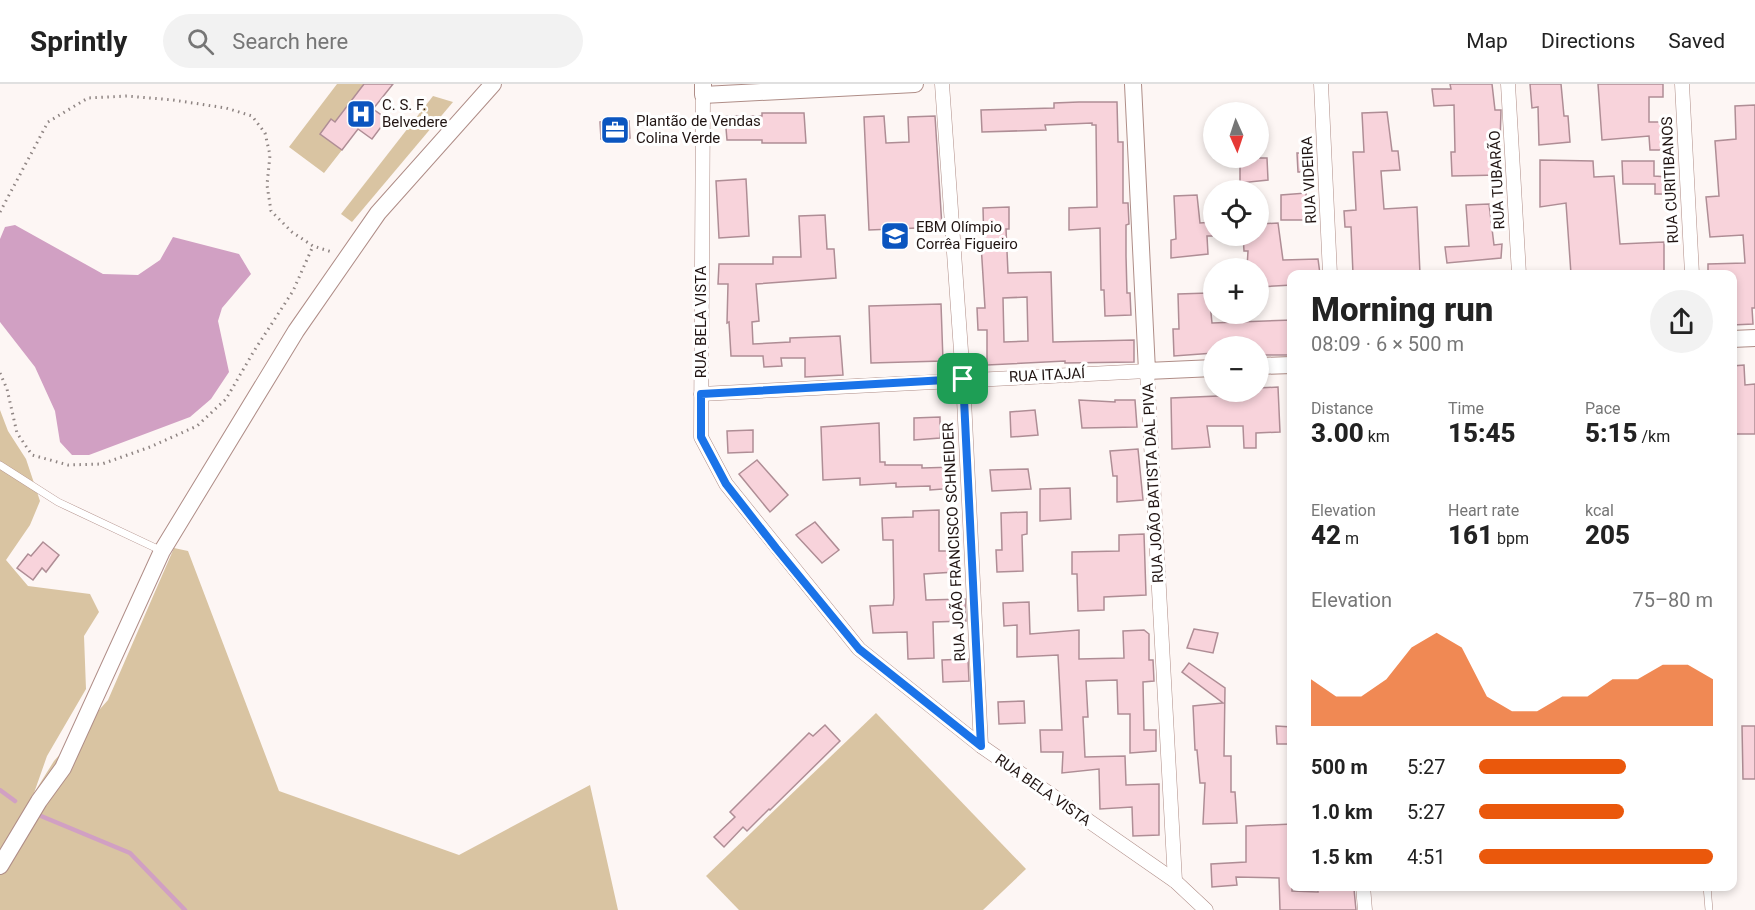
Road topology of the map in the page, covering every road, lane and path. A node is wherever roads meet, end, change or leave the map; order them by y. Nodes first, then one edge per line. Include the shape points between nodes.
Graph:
1 (493, 84) edge
2 (915, 84) edge
3 (942, 84) edge
4 (1133, 84) edge
5 (1321, 84) edge
6 (1508, 84) edge
7 (1682, 84) edge
8 (703, 90) edge
9 (0, 213) edge
10 (313, 246) junction
11 (348, 256) junction
12 (1330, 270) edge
13 (1519, 270) edge
14 (1692, 270) edge
15 (1755, 338) edge
16 (1737, 339) edge
17 (1287, 365) edge
18 (1269, 366) edge
19 (1203, 368) edge
20 (1147, 370) junction
21 (0, 373) edge
22 (963, 379) junction
23 (701, 394) junction
24 (0, 465) edge
25 (162, 551) junction
26 (981, 746) junction
27 (0, 866) edge
28 (1175, 881) junction
29 (1363, 891) edge
30 (1707, 891) edge
31 (1206, 910) edge
32 (1365, 910) edge
33 (1709, 910) edge

1 - 11 street via 378,213
2 - 8 street
3 - 22 street, RUA JOÃO FRANCISCO SCHNEIDER
4 - 20 street, RUA JOÃO BATISTA DAL PIVA
5 - 12 street, RUA VIDEIRA
6 - 13 street, RUA TUBARÃO
7 - 14 street, RUA CURITIBANOS
8 - 23 street, RUA BELA VISTA
9 - 10 path via 48,122 88,99 127,96 173,100 252,116 265,133 270,155 267,185 271,211
10 - 11 path
10 - 21 path via 293,291 226,399 197,426 150,447 102,465 68,465 32,455 17,433
11 - 25 street via 296,331
15 - 16 street
17 - 18 street
19 - 20 street, RUA ITAJAÍ
20 - 22 street, RUA ITAJAÍ
20 - 28 street, RUA JOÃO BATISTA DAL PIVA
22 - 23 street, RUA ITAJAÍ
22 - 26 street, RUA JOÃO FRANCISCO SCHNEIDER
23 - 26 street, RUA BELA VISTA via 701,437 726,484 762,530 859,649
24 - 25 lane via 58,502
25 - 27 street via 63,768
26 - 28 street, RUA BELA VISTA
28 - 31 street, RUA BELA VISTA
29 - 32 street
30 - 33 lane

